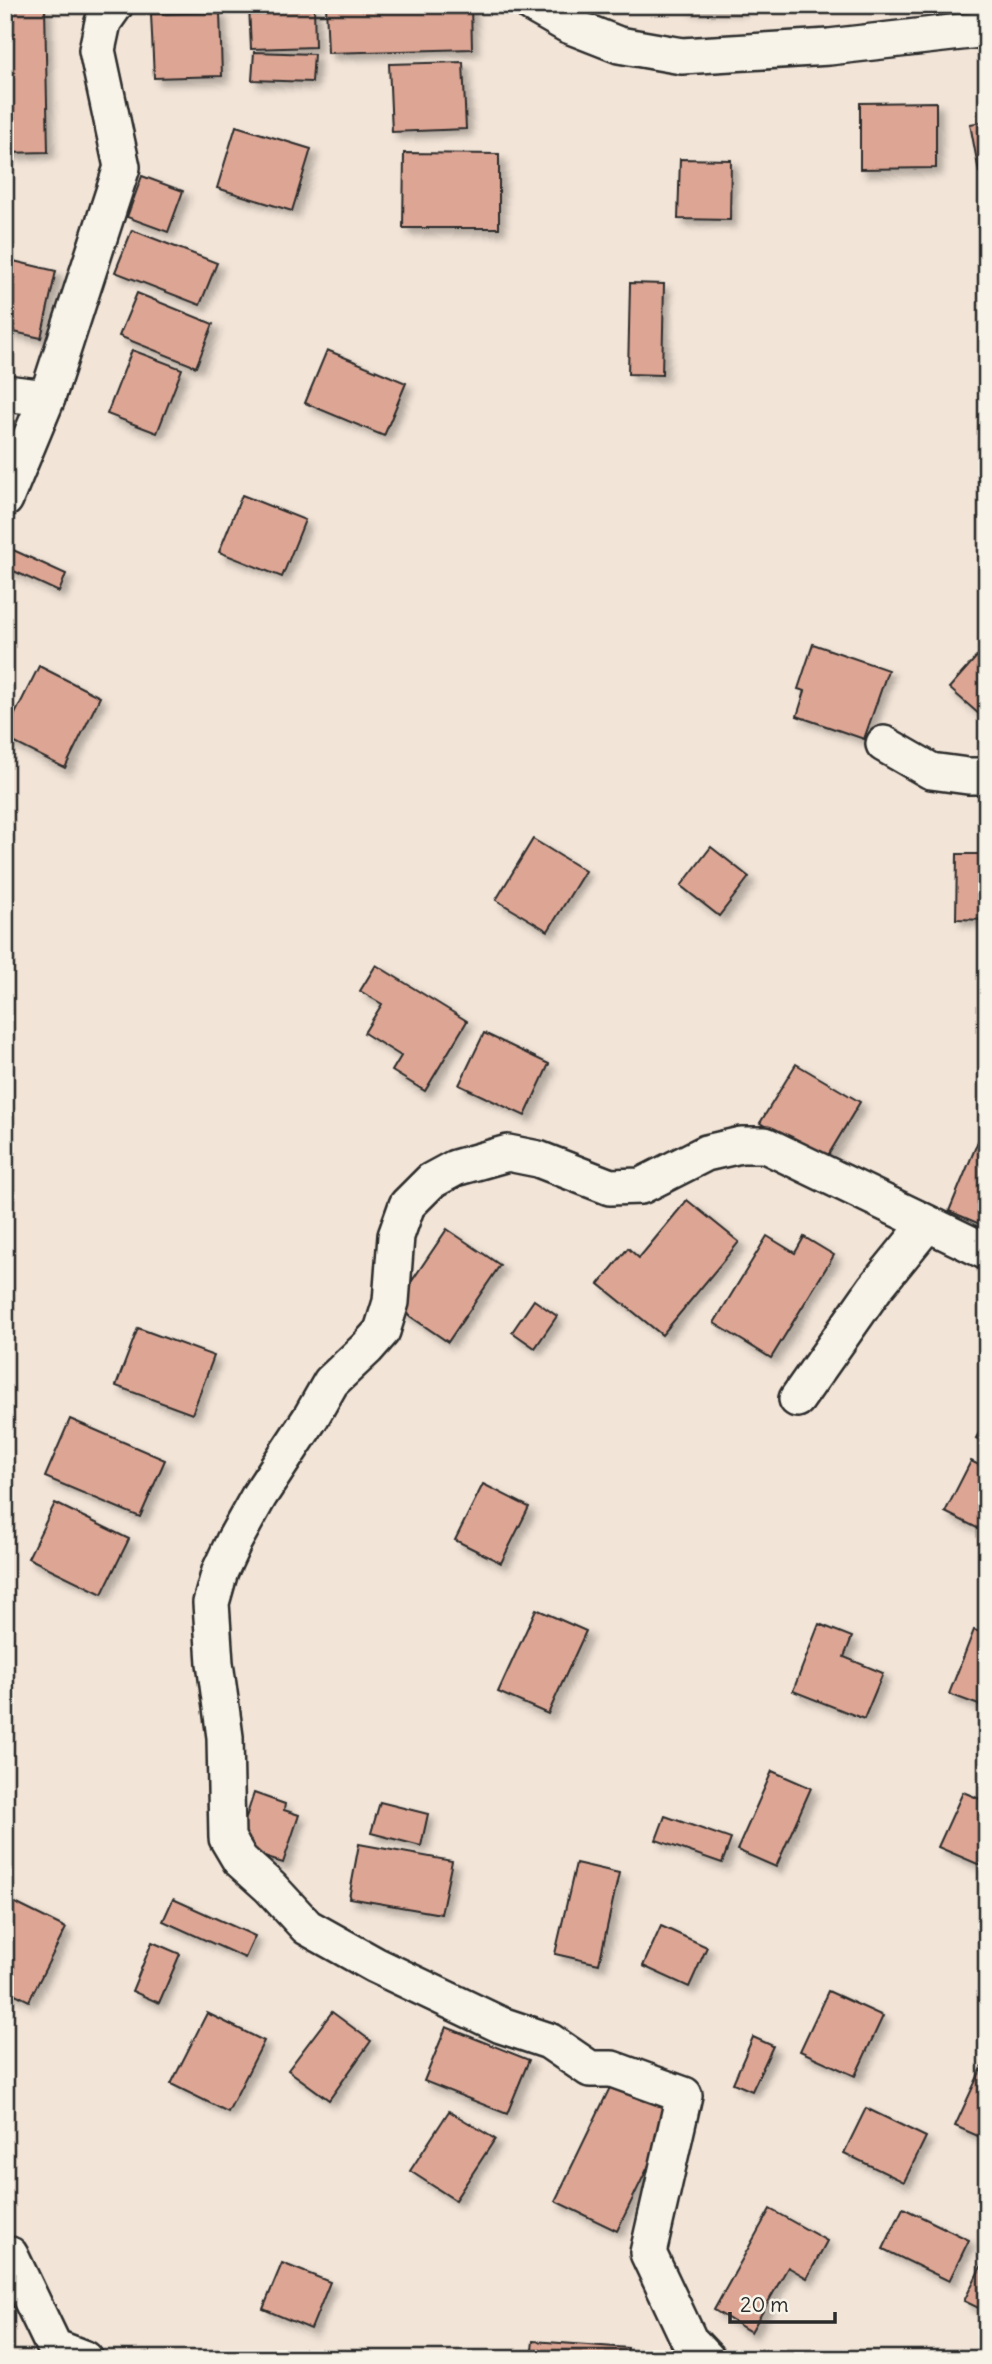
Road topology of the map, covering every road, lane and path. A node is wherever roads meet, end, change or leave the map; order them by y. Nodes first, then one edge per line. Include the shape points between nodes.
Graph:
1 (115, 5) edge
2 (533, 5) edge
3 (987, 29) edge
4 (5, 393) edge
5 (47, 398) junction
6 (5, 499) edge
7 (884, 744) dead end
8 (987, 776) edge
9 (928, 1224) junction
10 (987, 1252) edge
11 (797, 1399) dead end
12 (5, 2255) edge
13 (85, 2359) edge
14 (707, 2359) edge

1 - 5 street via 103,22 97,50 122,167
2 - 3 street via 619,45 682,56 829,47
4 - 5 street
5 - 6 street
7 - 8 street via 932,771
9 - 10 street
9 - 11 street via 875,1288
9 - 14 street via 765,1145 705,1153 641,1186 610,1187 538,1159 508,1153 455,1168 431,1181 407,1205 396,1236 390,1302 382,1331 331,1382 241,1530 220,1571 211,1603 225,1737 227,1838 240,1860 307,1927 375,1965 501,2025 549,2041 590,2069 612,2069 684,2095 648,2253 689,2340
12 - 13 street via 10,2255 54,2347

